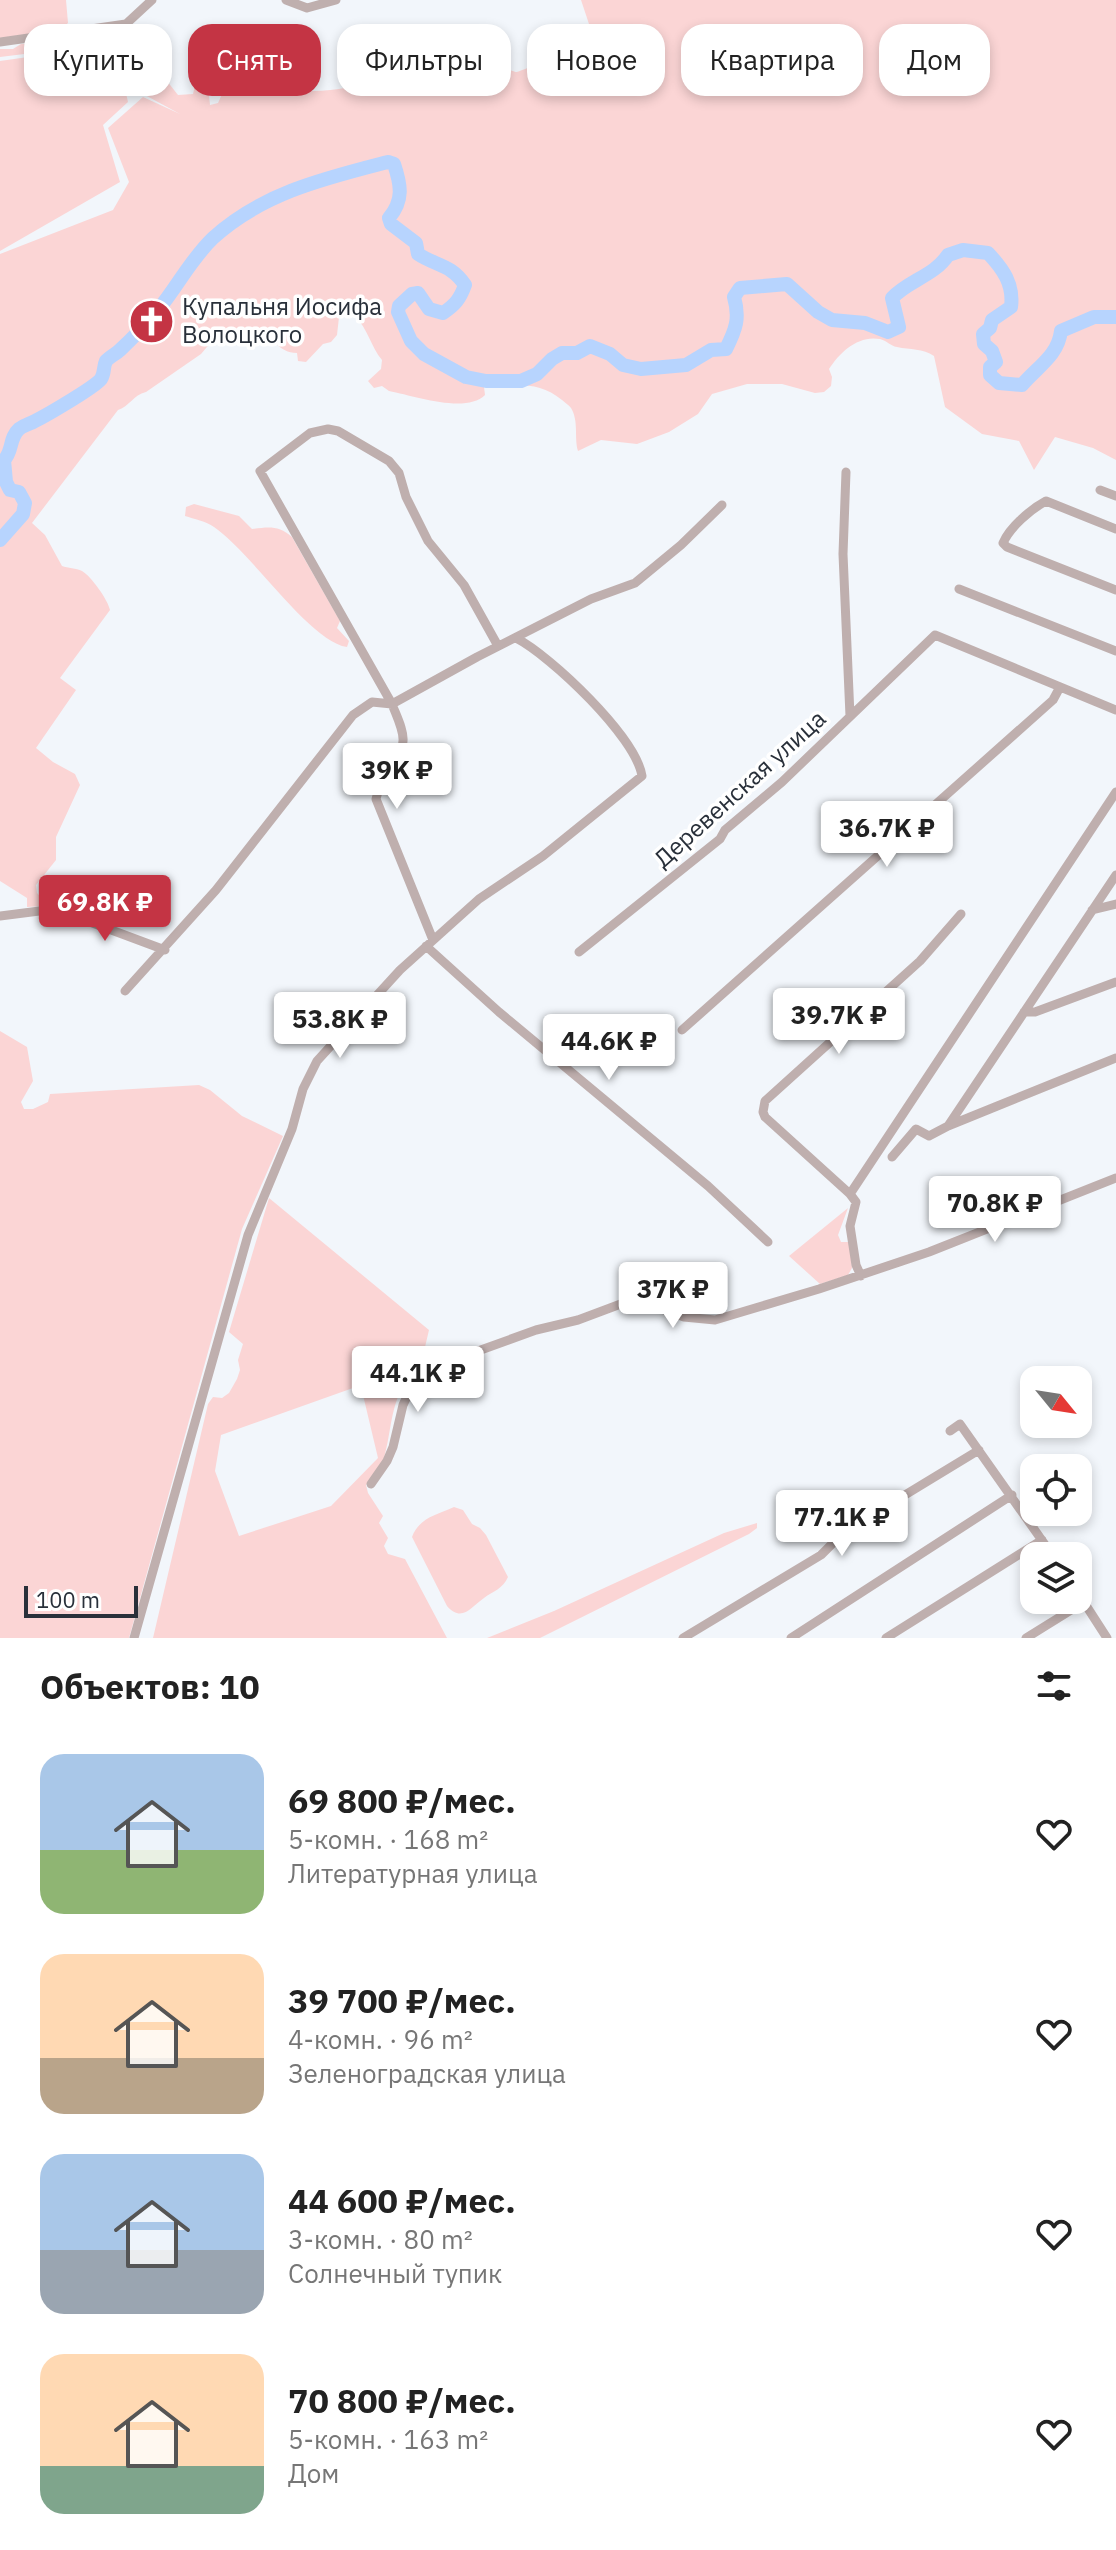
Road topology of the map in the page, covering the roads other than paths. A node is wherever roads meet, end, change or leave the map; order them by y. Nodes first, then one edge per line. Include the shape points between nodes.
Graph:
1 (152, 0) edge
2 (286, 0) edge
3 (336, 0) edge
4 (0, 42) edge
5 (846, 472) dead end
6 (1100, 490) dead end
7 (1116, 496) edge
8 (722, 505) dead end
9 (1116, 529) edge
10 (959, 589) dead end
11 (1116, 590) edge
12 (516, 638) junction
13 (498, 646) junction
14 (1116, 651) edge
15 (1060, 687) junction
16 (392, 704) junction
17 (1116, 710) edge
18 (850, 716) junction
19 (1116, 792) edge
20 (1116, 875) edge
21 (1116, 904) edge
22 (1092, 910) junction
23 (961, 914) dead end
24 (0, 916) edge
25 (430, 943) junction
26 (165, 950) junction
27 (579, 952) dead end
28 (1116, 982) edge
29 (125, 991) dead end
30 (1024, 1012) junction
31 (682, 1030) dead end
32 (1116, 1058) edge
33 (948, 1126) junction
34 (892, 1157) dead end
35 (1116, 1178) edge
36 (850, 1194) junction
37 (768, 1242) dead end
38 (861, 1276) junction
39 (950, 1431) dead end
40 (979, 1450) junction
41 (371, 1484) dead end
42 (1012, 1495) junction
43 (1042, 1540) joint
44 (1058, 1614) edge
45 (1092, 1614) edge
46 (134, 1638) edge
47 (683, 1638) edge
48 (791, 1638) edge
49 (886, 1638) edge
50 (1026, 1638) edge
51 (1107, 1638) edge

1 - 4 street via 126,24
2 - 3 street via 307,8
5 - 18 street via 843,554
6 - 7 street
8 - 12 street via 635,583
9 - 11 street via 1046,501 1003,543
10 - 14 street
12 - 13 street
12 - 25 street via 582,692 621,734 641,764 642,776 543,856 494,887
13 - 16 street
13 - 16 street via 464,585 428,541 396,468 338,431 310,433 260,471
15 - 17 street
15 - 18 street, Деревенская улица via 935,635
15 - 31 street via 1053,700
16 - 25 street via 403,746 382,778 376,799
16 - 26 street via 365,705 345,723
18 - 27 street, Деревенская улица via 720,839
19 - 36 street
20 - 22 street
21 - 22 street
22 - 30 street
23 - 36 street via 920,961 765,1101 765,1117
24 - 26 street via 55,909
25 - 37 street via 499,1012
25 - 46 street via 317,1061 303,1089 248,1235
26 - 29 street
28 - 30 street
30 - 33 street
32 - 33 street
33 - 34 street via 929,1136 916,1129
35 - 38 street
36 - 38 street via 856,1202 850,1226
38 - 41 street via 707,1321 634,1299 478,1351 411,1388 393,1447
39 - 40 street via 960,1424
40 - 42 street
40 - 47 street
42 - 43 street
42 - 48 street
43 - 49 street
44 - 50 street
45 - 51 street

